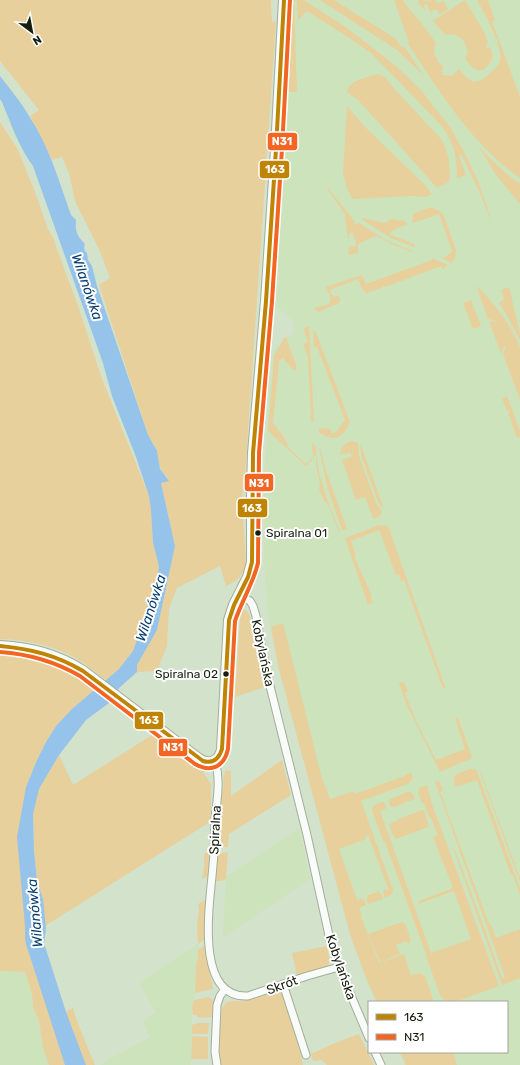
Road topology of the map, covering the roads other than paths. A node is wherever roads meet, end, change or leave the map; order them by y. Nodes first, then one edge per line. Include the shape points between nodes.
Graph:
1 (284, 0) edge
2 (239, 595) junction
3 (0, 646) edge
4 (215, 761) junction
5 (340, 967) junction
6 (283, 984) junction
7 (225, 989) junction
8 (368, 1036) edge
9 (375, 1053) edge
10 (306, 1055) dead end
11 (217, 1065) edge
12 (381, 1065) edge

1 - 2 street via 266,301 253,453 252,562
2 - 4 street via 229,620 222,749
2 - 5 street, Kobylańska via 250,602 256,616 269,682 308,834 330,940
3 - 4 street via 25,648 49,654 76,666 199,759 209,763
4 - 7 street, Spiralna via 218,783 208,942 212,965
5 - 6 street, Skrót
5 - 8 street, Kobylańska
6 - 7 street, Skrót via 248,996 239,996
6 - 10 street
7 - 11 street via 217,1005
9 - 12 street

